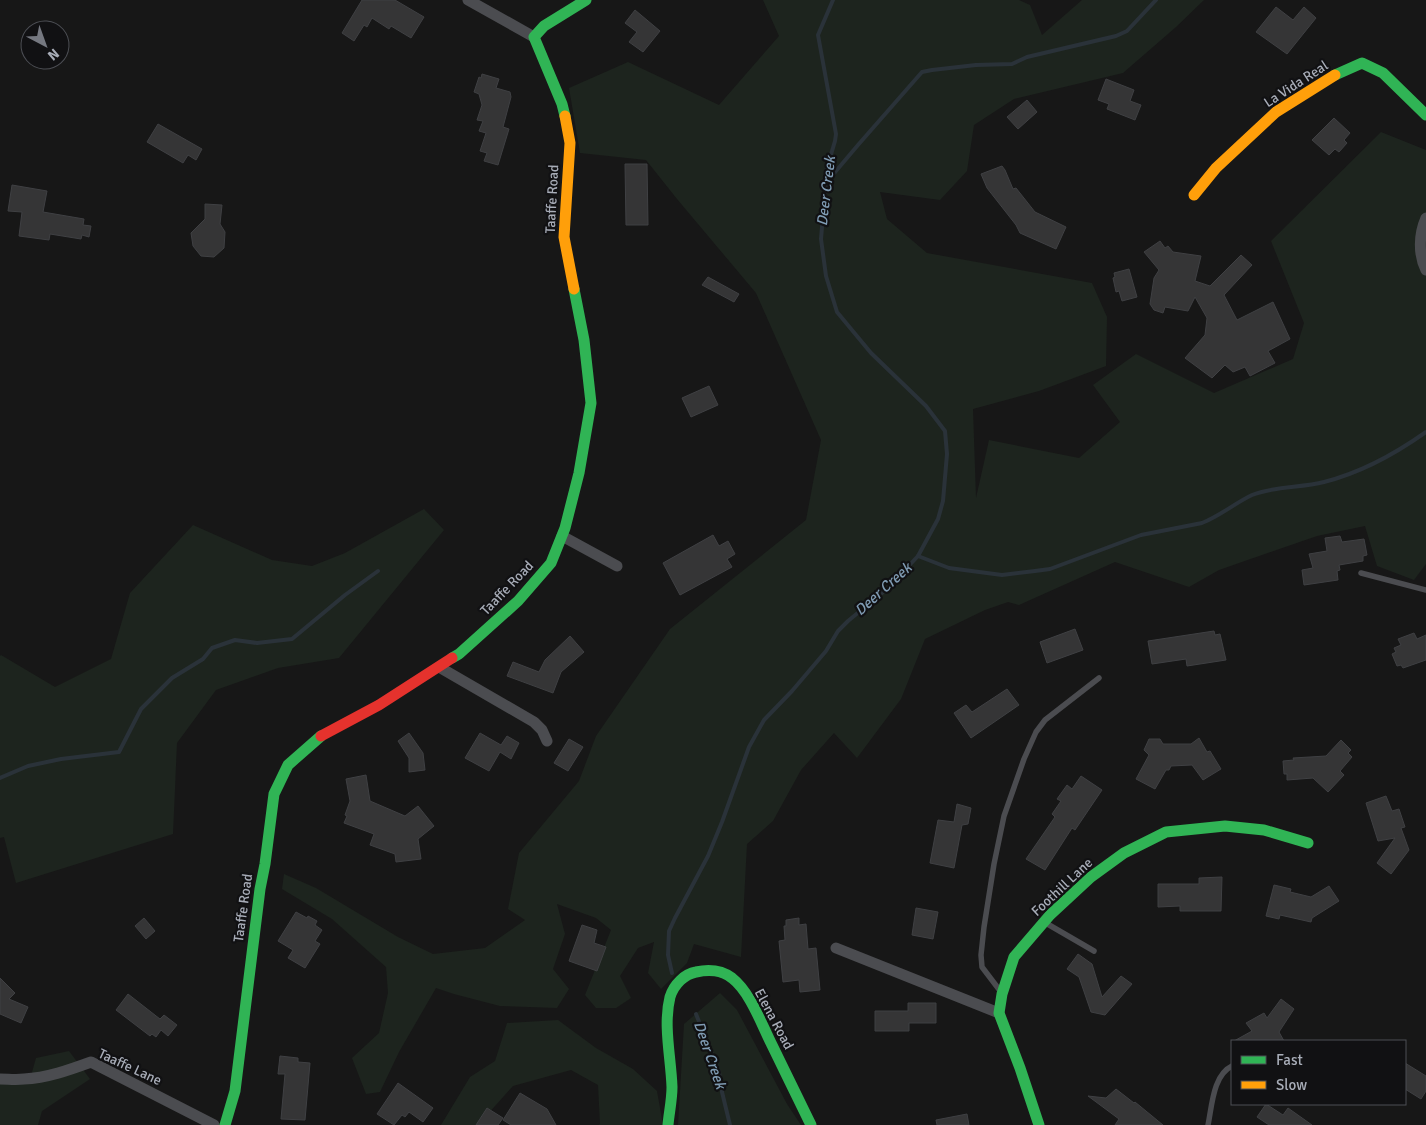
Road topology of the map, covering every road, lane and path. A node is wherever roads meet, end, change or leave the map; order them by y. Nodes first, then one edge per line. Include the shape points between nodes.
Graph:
1 (468, 0) edge
2 (586, 0) edge
3 (534, 37) junction
4 (1426, 115) edge
5 (1194, 195) dead end
6 (1426, 218) edge
7 (1426, 270) edge
8 (562, 536) junction
9 (617, 566) dead end
10 (1361, 573) dead end
11 (1426, 590) edge
12 (439, 667) junction
13 (1099, 678) dead end
14 (547, 741) dead end
15 (1308, 843) dead end
16 (1044, 922) junction
17 (836, 948) dead end
18 (1094, 951) dead end
19 (1002, 994) junction
20 (999, 1013) junction
21 (1231, 1066) edge
22 (0, 1079) edge
23 (214, 1125) edge
24 (225, 1125) edge
25 (668, 1125) edge
26 (811, 1125) edge
27 (1038, 1125) edge
28 (1208, 1125) edge

1 - 3 street
2 - 3 street via 544,26
3 - 8 street, Taaffe Road via 562,104 570,143 564,237 584,340 591,403 574,497
4 - 5 street, La Vida Real via 1383,73 1362,63 1329,78 1276,112 1216,168
6 - 7 street via 1420,246
8 - 9 street
8 - 12 street, Taaffe Road via 551,563 518,601 459,654
10 - 11 lane
12 - 14 street via 534,722
12 - 24 street, Taaffe Road via 379,705 323,734 288,764 274,794 235,1091
13 - 19 lane via 1045,720 1036,732 1004,816 981,955 982,967
15 - 16 street, Foothill Lane via 1264,830 1225,826 1166,832 1124,854 1091,877
16 - 18 lane
16 - 19 street, Foothill Lane via 1014,957
17 - 20 street
19 - 20 street, Foothill Lane
20 - 27 street, Foothill Lane
21 - 28 lane via 1218,1080
22 - 23 street, Taaffe Lane via 24,1080 47,1076 91,1062
25 - 26 street, Elena Road via 672,1090 667,1014 671,994 682,978 691,973 715,970 733,980 754,1008

